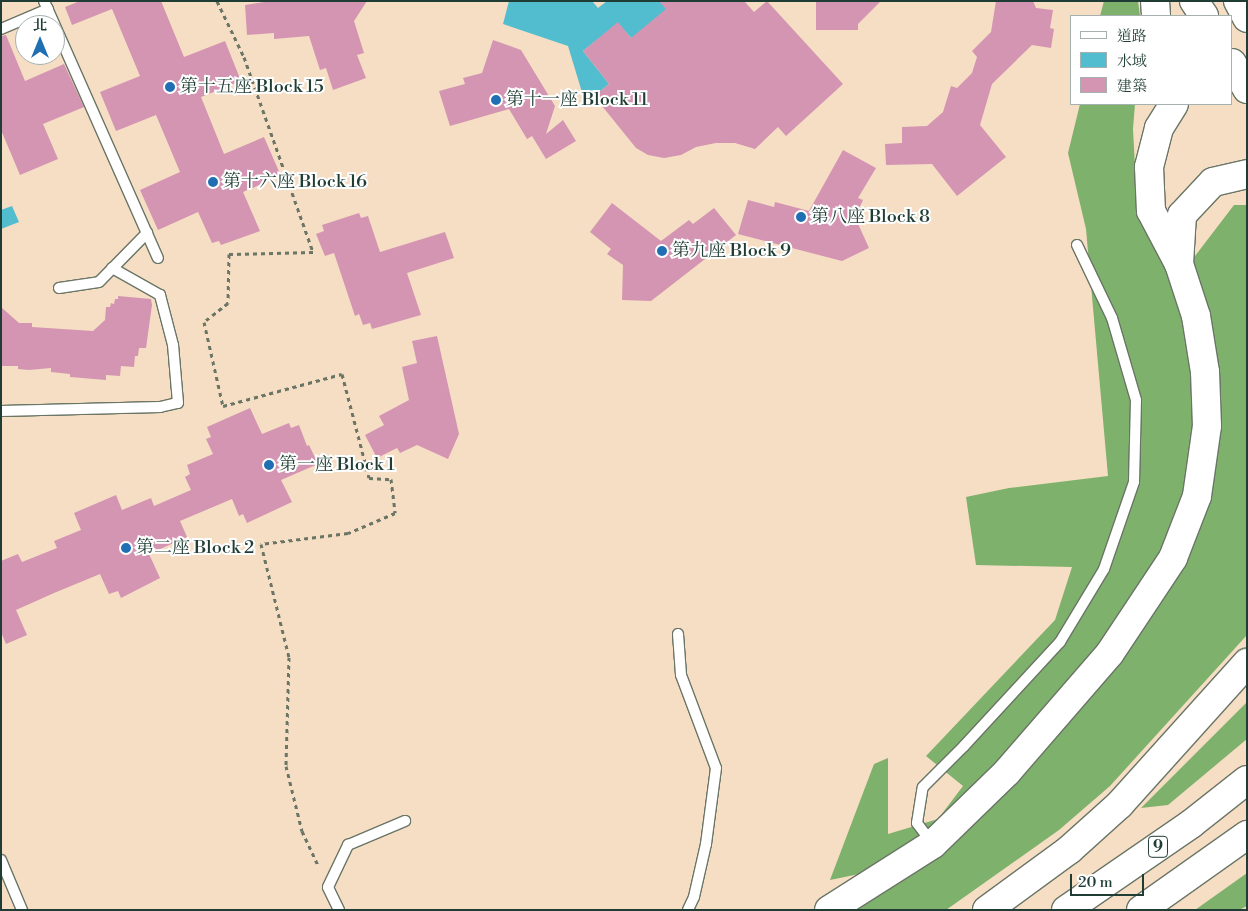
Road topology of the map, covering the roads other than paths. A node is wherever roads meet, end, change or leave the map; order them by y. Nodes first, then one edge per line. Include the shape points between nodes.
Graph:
1 (1155, 1) edge
2 (1194, 1) edge
3 (1238, 1) edge
4 (46, 5) edge
5 (1156, 15) edge
6 (1203, 15) edge
7 (1247, 18) edge
8 (1, 29) edge
9 (1173, 105) edge
10 (1158, 116) edge
11 (1247, 174) edge
12 (147, 233) junction
13 (1077, 245) dead end
14 (158, 258) dead end
15 (1179, 264) junction
16 (112, 268) junction
17 (59, 288) dead end
18 (1, 412) edge
19 (678, 634) dead end
20 (1247, 663) edge
21 (1247, 780) edge
22 (405, 821) dead end
23 (1247, 835) edge
24 (933, 844) junction
25 (1, 860) edge
26 (22, 910) edge
27 (339, 910) edge
28 (688, 910) edge
29 (829, 910) edge
30 (987, 910) edge
31 (1066, 910) edge
32 (1141, 910) edge

1 - 5 main road
2 - 6 main road
3 - 7 main road
4 - 8 lane
4 - 12 lane
9 - 10 main road
10 - 15 main road via 1149,167 1151,211
11 - 15 main road via 1212,182 1182,215
12 - 14 lane
12 - 16 lane
13 - 24 lane via 1112,318 1136,400 1134,482 1104,569 1060,642 923,787 917,823
15 - 24 main road via 1196,316 1205,372 1207,426 1197,496 1172,558 1110,653 1007,772
16 - 17 lane via 99,282
16 - 18 lane via 160,295 173,345 178,403 160,407
19 - 28 lane via 681,675 716,768 706,844
20 - 30 main road via 1120,804 1069,850
21 - 31 main road, 9 via 1191,824
22 - 27 lane via 348,845 328,887
23 - 32 main road, 9
24 - 29 main road
25 - 26 lane

